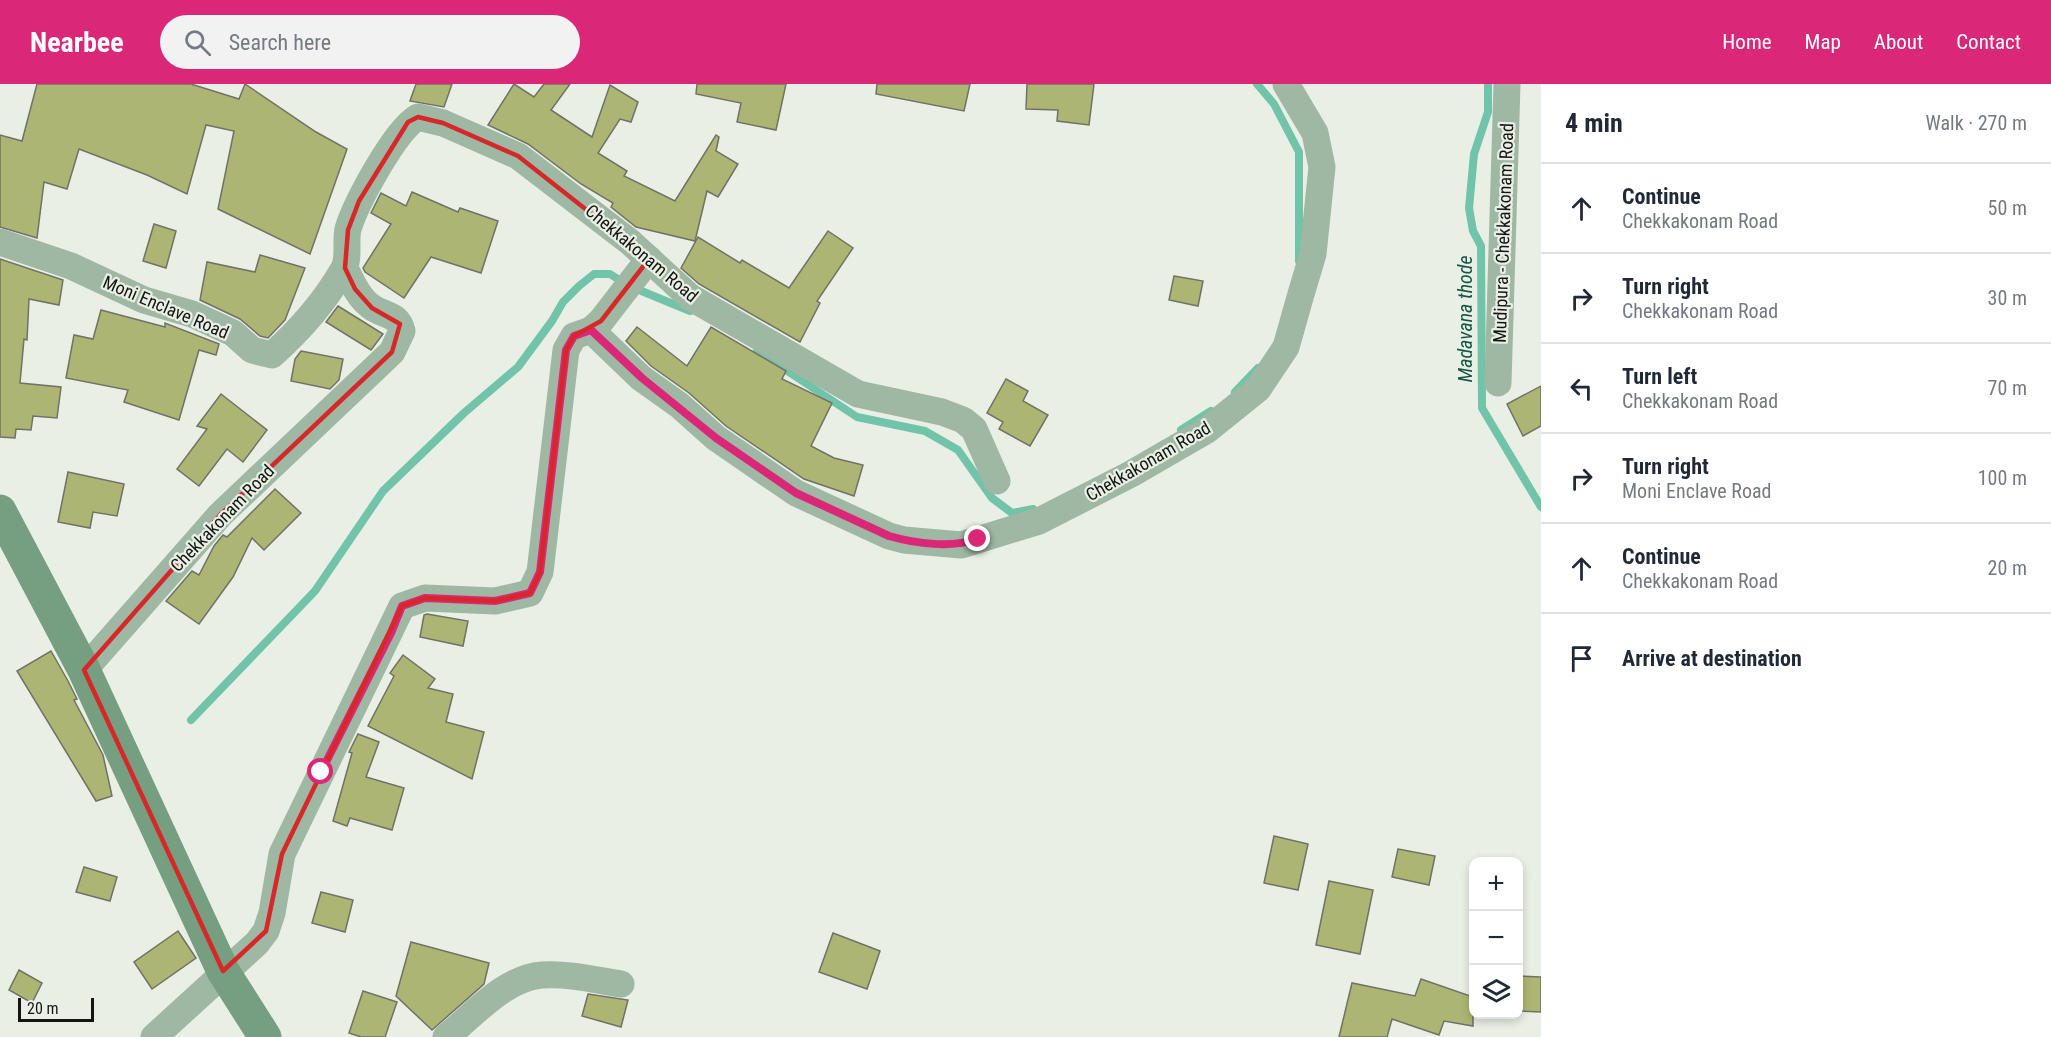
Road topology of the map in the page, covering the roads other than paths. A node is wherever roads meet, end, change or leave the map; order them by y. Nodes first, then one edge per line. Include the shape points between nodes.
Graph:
1 (1286, 84) edge
2 (1507, 84) edge
3 (0, 242) edge
4 (649, 259) junction
5 (345, 268) junction
6 (591, 330) junction
7 (1498, 383) dead end
8 (997, 481) dead end
9 (0, 511) edge
10 (84, 670) junction
11 (224, 972) junction
12 (621, 984) dead end
13 (154, 1037) edge
14 (265, 1037) edge
15 (446, 1037) edge

1 - 6 street, Chekkakonam Road via 1315,133 1322,166 1313,254 1286,347 1258,389 1207,430 1039,521 961,545 889,536 796,493 716,438
2 - 7 street, Mudipura - Chekkakonam Road
3 - 5 street, Moni Enclave Road via 71,266 144,300 192,314 233,333 252,350 272,355 292,338
4 - 5 street, Chekkakonam Road via 518,156 443,123 418,117 408,122 359,201 348,230
4 - 6 street
4 - 8 street, Chekkakonam Road via 690,297 858,394 963,420 974,429
5 - 10 street, Chekkakonam Road via 355,289 372,308 395,317 400,324 402,331 392,352 220,515
6 - 11 street via 574,336 566,353 540,572 530,593 495,601 425,598 402,606 282,854 266,931
9 - 10 main road
10 - 11 main road
11 - 13 street
11 - 14 main road
12 - 15 street via 543,975 527,978 500,993

